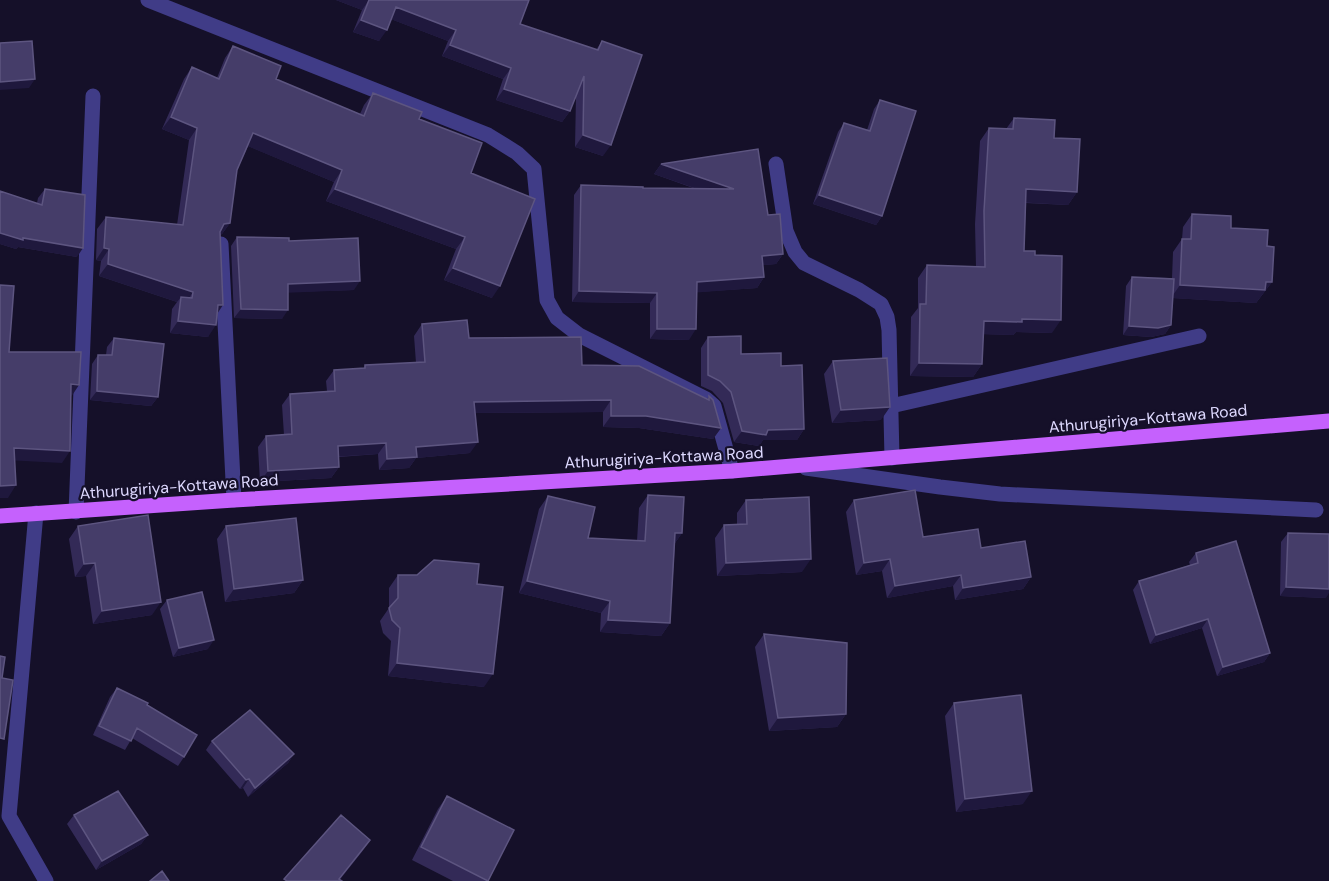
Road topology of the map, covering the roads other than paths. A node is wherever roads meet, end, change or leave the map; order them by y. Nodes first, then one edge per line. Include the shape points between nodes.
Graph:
1 (148, 0) edge
2 (93, 96) dead end
3 (776, 164) dead end
4 (221, 244) edge
5 (1199, 336) dead end
6 (891, 406) junction
7 (1329, 421) edge
8 (892, 458) junction
9 (794, 466) junction
10 (732, 471) junction
11 (234, 500) junction
12 (1316, 510) dead end
13 (76, 512) junction
14 (36, 513) junction
15 (0, 516) edge
16 (46, 881) edge

1 - 10 street via 488,135 517,153 534,169 547,300 557,318 579,335 706,399 714,406
2 - 13 street
3 - 6 street via 786,231 795,252 804,263 881,304 889,330
4 - 11 street
5 - 6 street
6 - 8 street
7 - 8 main road, Athurugiriya-Kottawa Road
8 - 9 main road, Athurugiriya-Kottawa Road
9 - 10 main road, Athurugiriya-Kottawa Road
9 - 12 street via 1000,494
10 - 11 main road, Athurugiriya-Kottawa Road
11 - 13 main road, Athurugiriya-Kottawa Road
13 - 14 main road, Athurugiriya-Kottawa Road
14 - 15 main road, Athurugiriya-Kottawa Road
14 - 16 street via 9,816

